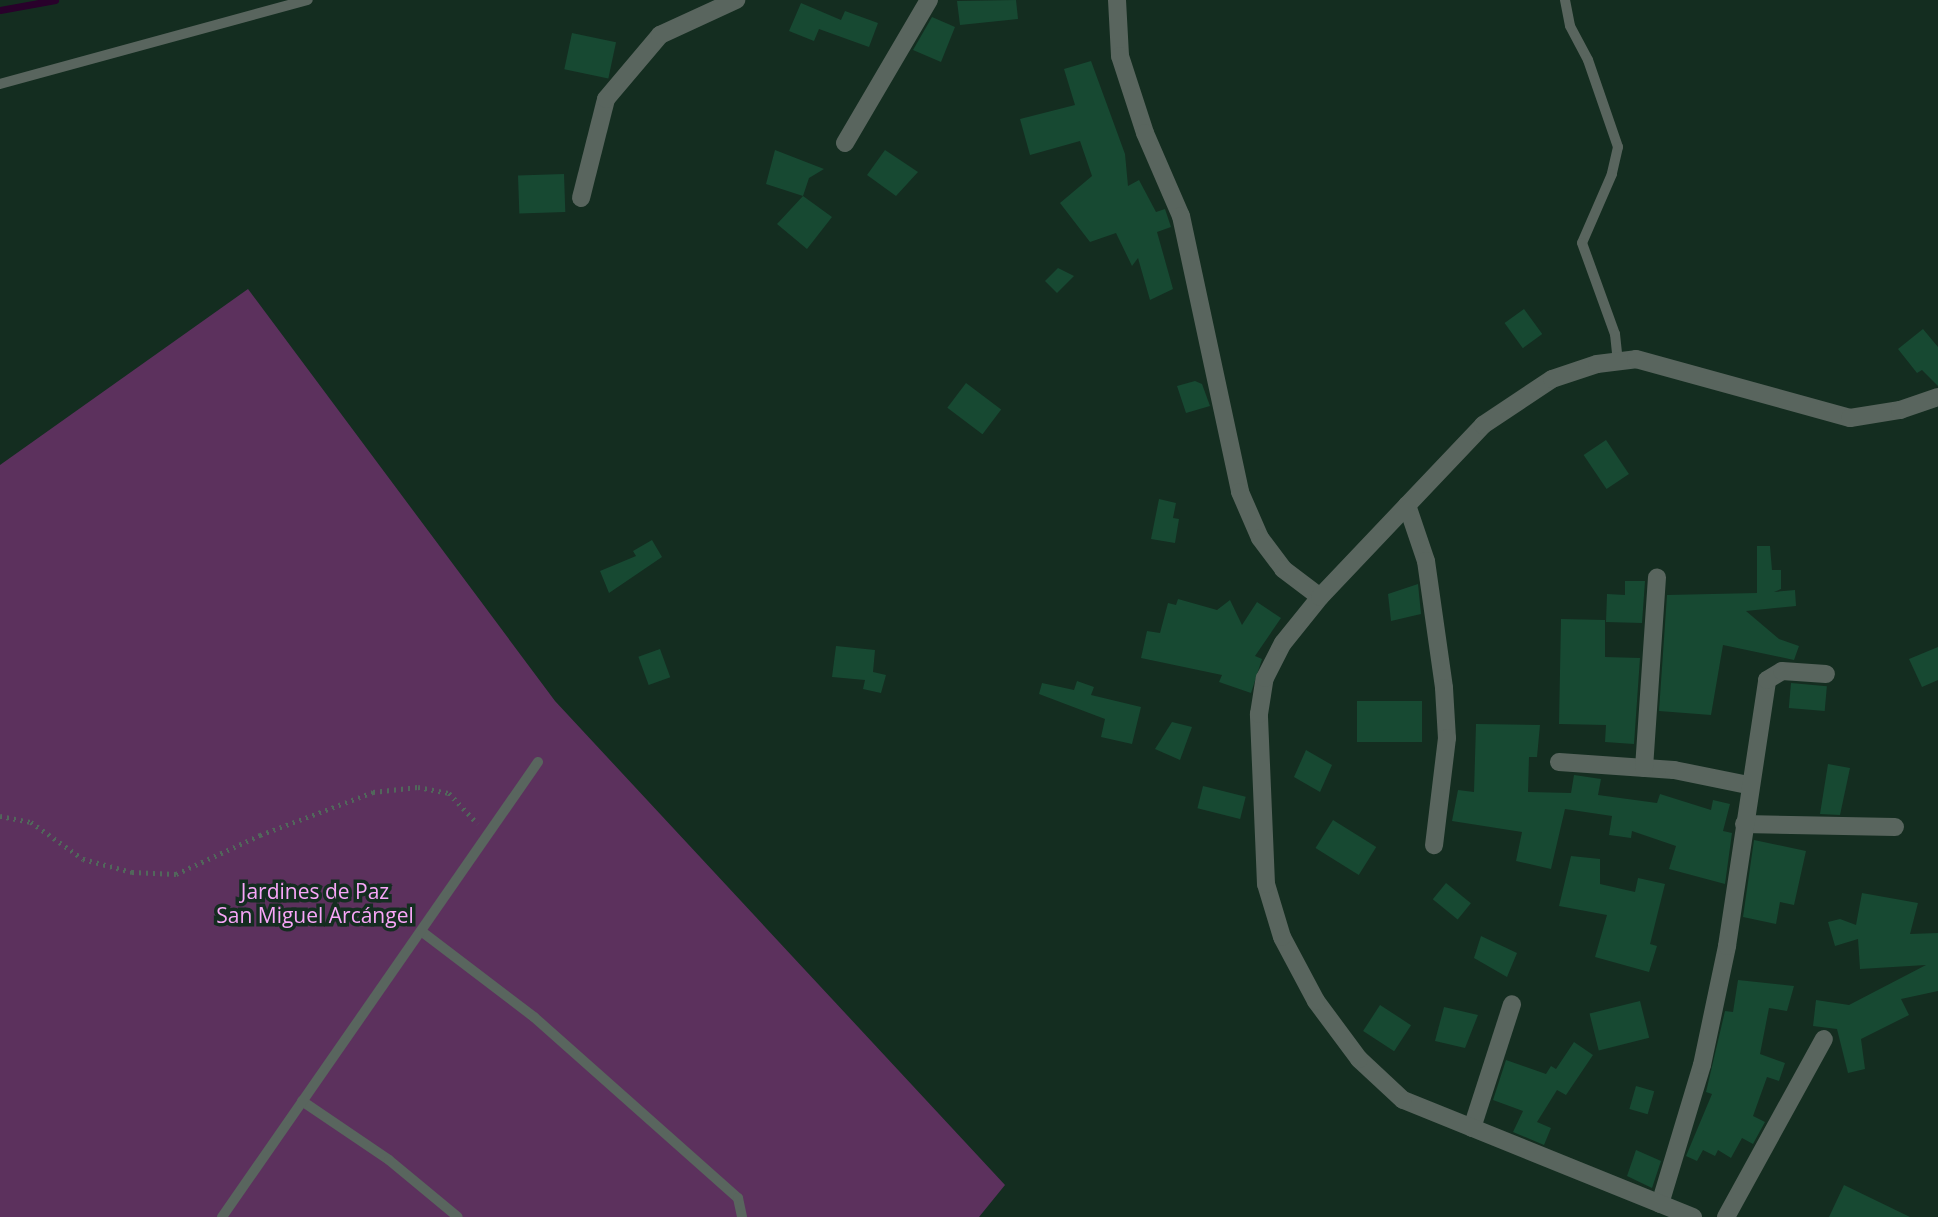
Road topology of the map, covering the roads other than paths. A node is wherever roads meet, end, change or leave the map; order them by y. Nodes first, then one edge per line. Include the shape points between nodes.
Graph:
1 (308, 0) edge
2 (736, 0) edge
3 (929, 0) edge
4 (1118, 0) edge
5 (1565, 0) edge
6 (0, 84) edge
7 (845, 144) dead end
8 (580, 198) dead end
9 (1619, 361) junction
10 (1938, 397) edge
11 (1407, 505) junction
12 (1657, 577) dead end
13 (1320, 597) junction
14 (1826, 674) dead end
15 (538, 762) dead end
16 (1559, 762) dead end
17 (1644, 768) junction
18 (1748, 785) junction
19 (1744, 824) junction
20 (1895, 827) dead end
21 (1434, 845) dead end
22 (421, 931) junction
23 (1512, 1003) dead end
24 (1824, 1039) dead end
25 (302, 1101) junction
26 (1472, 1128) junction
27 (1661, 1204) junction
28 (222, 1217) edge
29 (458, 1217) edge
30 (742, 1217) edge
31 (1693, 1217) edge
32 (1726, 1217) edge

1 - 6 lane
2 - 8 street via 660,35 606,99
3 - 7 street
4 - 13 street via 1120,56 1145,132 1181,216 1240,492 1260,538 1283,569
5 - 9 lane via 1570,26 1588,60 1618,147 1612,174 1581,243 1615,334
9 - 10 street via 1636,359 1850,418 1900,410
9 - 11 street via 1552,379 1483,425
11 - 13 street
11 - 21 street via 1426,561 1444,688 1447,738
12 - 17 street
13 - 26 street via 1283,643 1265,678 1259,714 1266,884 1282,937 1316,1001 1359,1059 1403,1100
14 - 18 street via 1782,671 1767,680
15 - 22 lane
16 - 17 street
17 - 18 street
18 - 19 street
19 - 20 street
19 - 27 street via 1727,946 1702,1065
22 - 25 lane
22 - 30 lane via 534,1017 728,1189 738,1198
23 - 26 street
24 - 32 street
25 - 28 lane
25 - 29 lane via 389,1160
26 - 27 street
27 - 31 street

